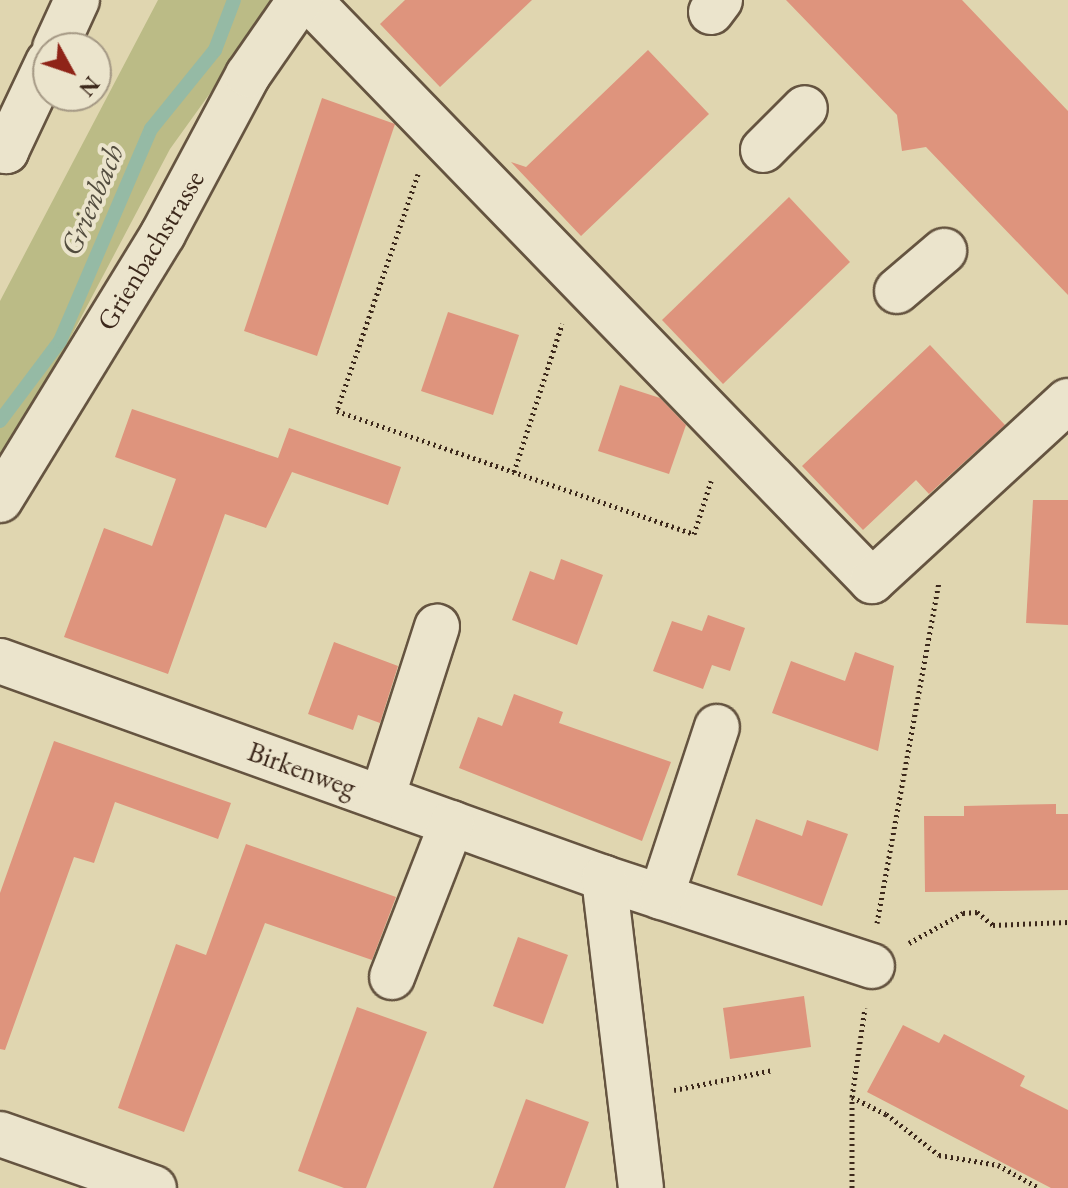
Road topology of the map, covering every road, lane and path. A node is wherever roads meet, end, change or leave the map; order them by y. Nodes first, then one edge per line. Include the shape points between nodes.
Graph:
1 (77, 0) edge
2 (300, 0) edge
3 (309, 0) edge
4 (62, 32) edge
5 (32, 94) edge
6 (805, 108) dead end
7 (433, 128) junction
8 (763, 150) dead end
9 (2, 154) edge
10 (944, 251) dead end
11 (578, 277) junction
12 (897, 291) dead end
13 (1068, 401) edge
14 (514, 472) junction
15 (705, 497) dead end
16 (0, 500) edge
17 (938, 521) junction
18 (437, 627) dead end
19 (0, 661) edge
20 (717, 727) dead end
21 (382, 798) junction
22 (452, 823) junction
23 (604, 878) junction
24 (661, 897) junction
25 (1068, 922) edge
26 (873, 960) junction
27 (392, 977) dead end
28 (773, 1070) dead end
29 (852, 1097) junction
30 (630, 1099) junction
31 (0, 1134) edge
32 (129, 1184) edge
33 (641, 1188) edge
34 (852, 1188) edge
35 (1039, 1188) edge

1 - 4 street
2 - 16 street, Grienbachstrasse via 248,75 163,234
3 - 7 street
5 - 9 street
6 - 8 street
7 - 11 street
7 - 14 path via 337,411
10 - 12 street
11 - 14 path
11 - 17 street via 872,581
13 - 17 street
14 - 15 path via 694,534
17 - 26 path via 947,534
18 - 21 street
19 - 21 street, Birkenweg
20 - 24 street
21 - 22 street, Birkenweg
22 - 23 street, Birkenweg
22 - 27 street
23 - 24 street, Birkenweg
23 - 30 street
24 - 26 street, Birkenweg
25 - 26 path via 993,925 977,912 963,913 922,933 895,956
26 - 29 path
28 - 30 path
29 - 34 path
29 - 35 path via 886,1114 939,1155 998,1165
30 - 33 street
31 - 32 street

